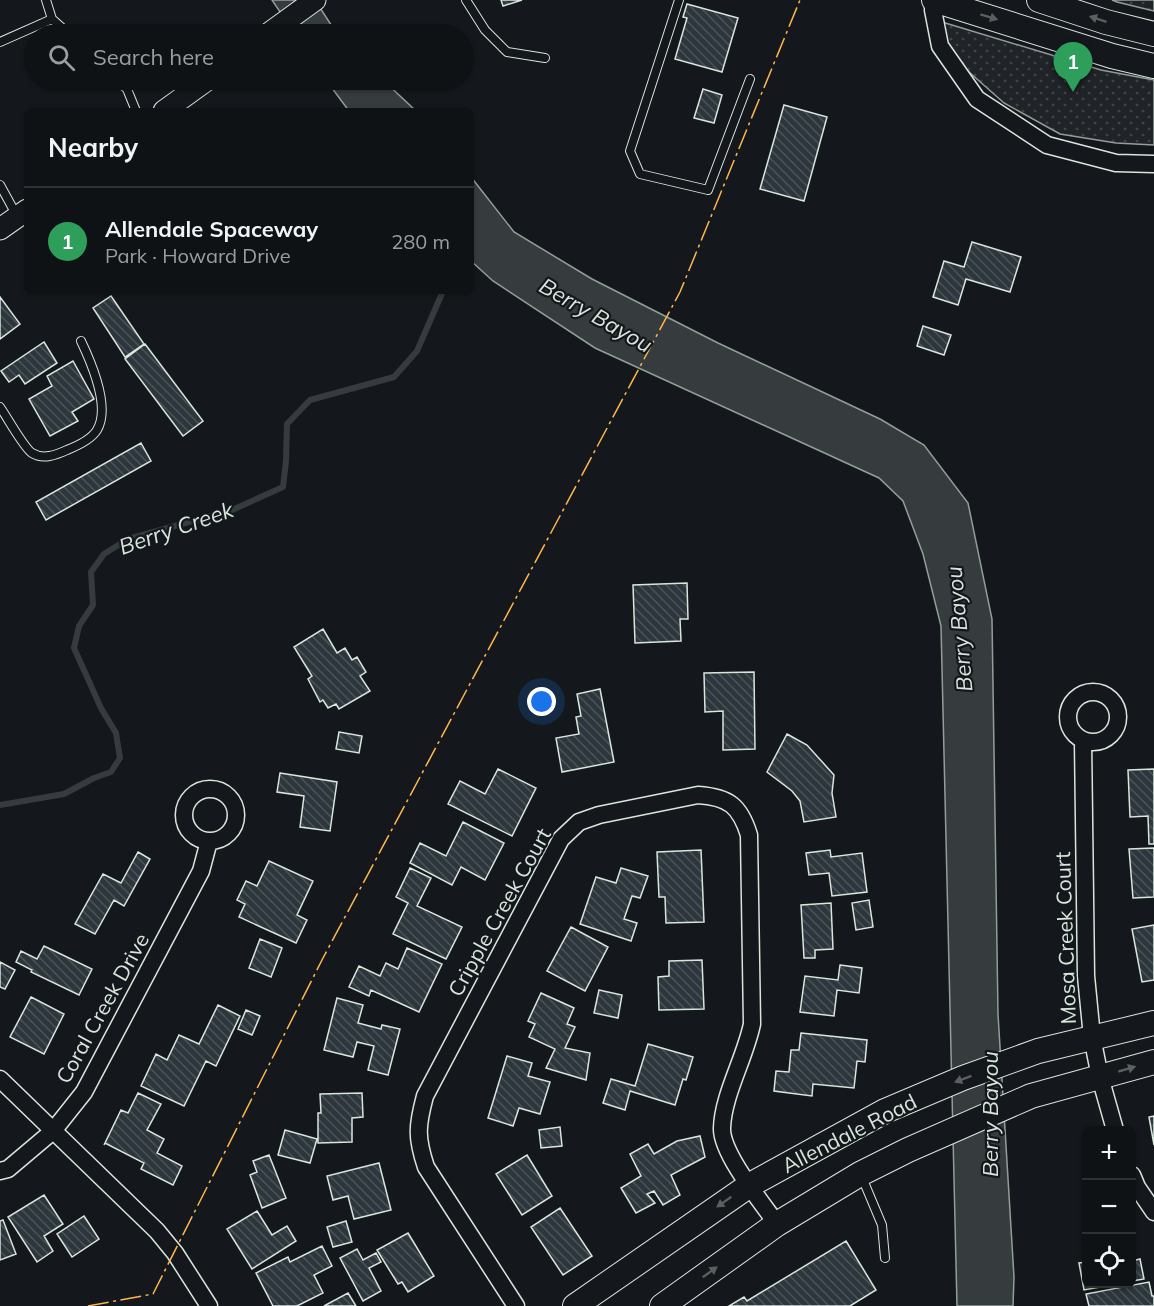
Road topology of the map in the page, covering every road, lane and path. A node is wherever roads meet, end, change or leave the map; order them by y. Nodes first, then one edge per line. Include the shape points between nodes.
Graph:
1 (46, 0) edge
2 (315, 0) edge
3 (466, 0) edge
4 (679, 0) edge
5 (934, 0) edge
6 (1040, 0) edge
7 (52, 19) junction
8 (41, 24) edge
9 (58, 24) edge
10 (282, 24) edge
11 (24, 31) edge
12 (1154, 34) edge
13 (0, 42) edge
14 (545, 58) dead end
15 (1154, 66) edge
16 (750, 79) dead end
17 (128, 90) edge
18 (193, 90) edge
19 (135, 108) edge
20 (168, 108) edge
21 (1154, 164) edge
22 (0, 185) edge
23 (22, 213) edge
24 (0, 229) edge
25 (81, 340) dead end
26 (0, 407) edge
27 (1083, 740) dead end
28 (208, 841) dead end
29 (1154, 1023) edge
30 (1092, 1036) junction
31 (1154, 1062) edge
32 (1100, 1077) junction
33 (0, 1079) edge
34 (1114, 1126) edge
35 (53, 1131) junction
36 (0, 1171) edge
37 (860, 1174) junction
38 (1134, 1180) edge
39 (750, 1185) junction
40 (1154, 1212) edge
41 (777, 1224) junction
42 (885, 1258) dead end
43 (209, 1306) edge
44 (516, 1306) edge
45 (574, 1306) edge
46 (662, 1306) edge

1 - 7 lane
2 - 10 street
3 - 14 lane via 485,30 507,52
4 - 16 lane via 630,151 640,174 708,190
5 -> 15 main road
5 - 21 street via 940,46 977,99 1047,145 1116,164
12 -> 6 main road
7 - 8 lane
7 - 9 lane
11 - 13 lane
17 - 19 lane
18 - 20 street
22 - 23 lane
23 - 24 street
25 - 26 lane via 94,369 102,417 97,430 81,444 43,457 30,452
27 - 30 street, Mosa Creek Court via 1086,976
28 - 35 street, Coral Creek Drive via 201,871 84,1092
29 - 30 main road, Allendale Road
30 - 32 street, Mosa Creek Court
30 -> 39 main road, Allendale Road via 1038,1051 885,1111
32 -> 31 main road, Allendale Road
32 - 34 street, Mosa Creek Court
32 - 37 main road, Allendale Road via 1031,1096
33 - 35 street
35 - 36 street, Coral Creek Drive via 8,1169
35 - 43 street via 157,1231
37 - 41 main road, Allendale Road
37 - 42 lane via 882,1225
38 - 40 street
39 - 41 street, Cripple Creek Court
39 - 44 street, Cripple Creek Court via 734,1162 722,1129 752,1024 748,835 743,816 729,802 698,795 579,822 561,839 425,1096 417,1124 426,1167
39 -> 45 main road, Allendale Road
46 -> 41 main road, Allendale Road

